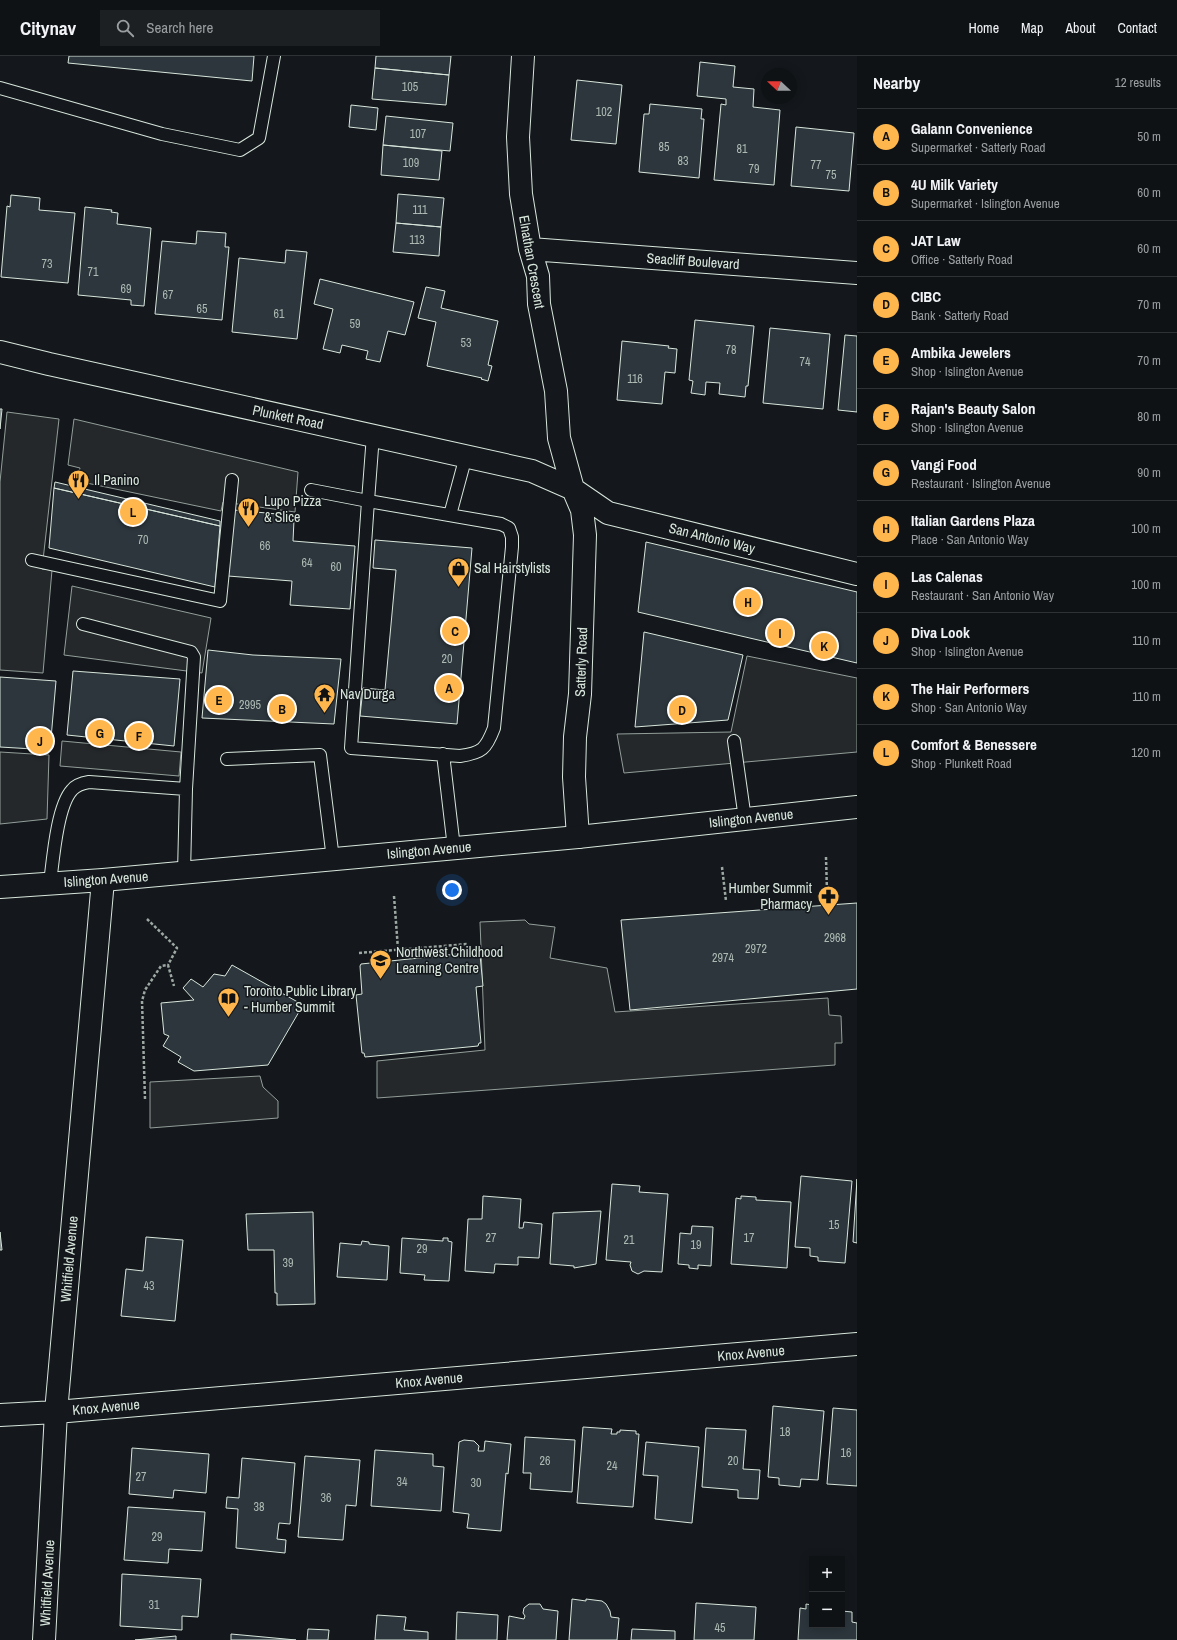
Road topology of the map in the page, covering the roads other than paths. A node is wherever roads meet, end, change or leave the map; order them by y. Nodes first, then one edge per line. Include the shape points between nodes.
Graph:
1 (274, 56) edge
2 (523, 56) edge
3 (0, 88) edge
4 (530, 249) junction
5 (857, 273) edge
6 (0, 352) edge
7 (373, 436) junction
8 (466, 456) junction
9 (232, 480) dead end
10 (573, 489) junction
11 (311, 490) dead end
12 (368, 501) junction
13 (450, 515) junction
14 (32, 560) dead end
15 (857, 574) edge
16 (83, 624) dead end
17 (734, 741) dead end
18 (442, 754) junction
19 (227, 759) dead end
20 (186, 789) junction
21 (857, 807) edge
22 (745, 819) junction
23 (578, 837) junction
24 (454, 848) junction
25 (333, 859) junction
26 (184, 872) junction
27 (103, 880) junction
28 (50, 883) junction
29 (0, 887) edge
30 (857, 1344) edge
31 (56, 1412) junction
32 (0, 1414) edge
33 (44, 1640) edge

1 - 3 lane via 259,138 240,150 162,134
2 - 4 street, Elnathan Crescent via 518,137 521,194
4 - 5 street, Seacliff Boulevard
4 - 10 street, Elnathan Crescent via 538,276 539,304 556,392 559,438
6 - 7 street, Plunkett Road
7 - 8 street, Plunkett Road
7 - 12 lane
8 - 10 street, Plunkett Road via 532,471
8 - 13 lane
9 - 14 lane via 220,601
10 - 15 street, San Antonio Way via 608,512
10 - 23 street, Satterly Road via 582,510 585,535 580,694 574,777
11 - 12 lane
12 - 13 lane
12 - 18 lane via 351,748
13 - 18 lane via 509,528 512,547 494,728 483,750 460,756
16 - 20 lane via 191,652 194,657
17 - 22 lane
18 - 24 lane
19 - 25 lane via 320,755
20 - 26 lane
20 - 28 lane via 89,782 72,790 60,818
21 - 22 street, Islington Avenue
22 - 23 street, Islington Avenue
23 - 24 street, Islington Avenue
24 - 25 street, Islington Avenue
25 - 26 street, Islington Avenue
26 - 27 street, Islington Avenue
27 - 28 street, Islington Avenue
27 - 31 street, Whitfield Avenue
28 - 29 street, Islington Avenue
30 - 31 street, Knox Avenue
31 - 32 street, Knox Avenue
31 - 33 street, Whitfield Avenue

